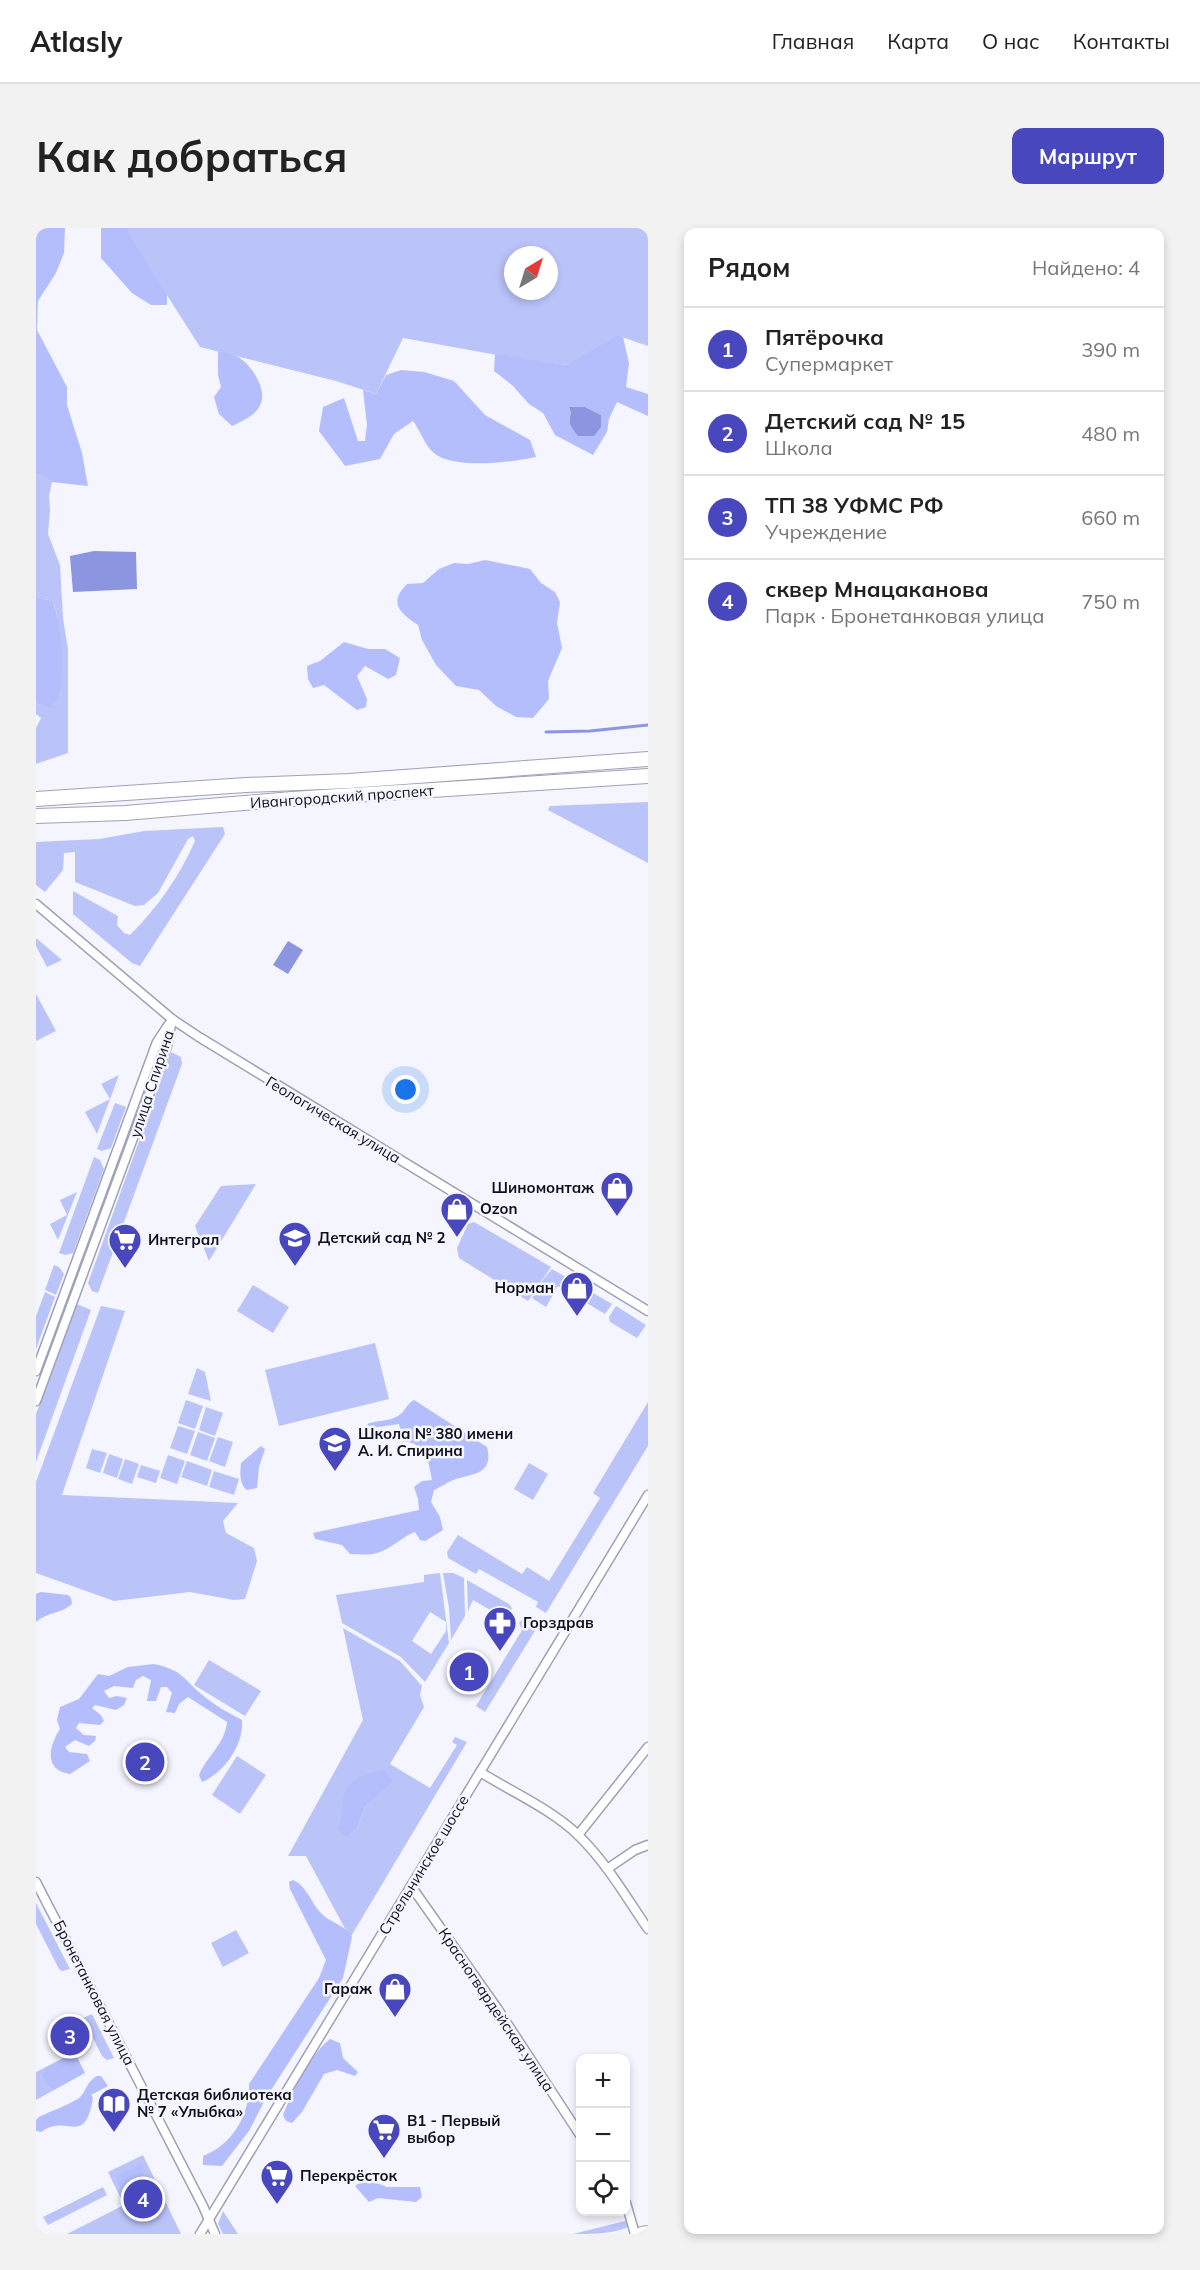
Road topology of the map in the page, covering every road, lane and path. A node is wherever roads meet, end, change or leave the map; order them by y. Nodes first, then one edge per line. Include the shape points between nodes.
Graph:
1 (648, 759) edge
2 (648, 776) edge
3 (36, 799) edge
4 (36, 816) edge
5 (36, 904) edge
6 (172, 1019) junction
7 (648, 1311) edge
8 (36, 1371) edge
9 (36, 1401) edge
10 (648, 1495) edge
11 (648, 1747) edge
12 (480, 1772) junction
13 (578, 1835) junction
14 (648, 1845) edge
15 (607, 1869) junction
16 (36, 1882) edge
17 (411, 1886) junction
18 (648, 1929) edge
19 (576, 2129) edge
20 (630, 2216) edge
21 (210, 2220) junction
22 (648, 2233) edge
23 (200, 2234) edge
24 (215, 2234) edge
25 (635, 2234) edge
26 (642, 2234) edge

1 - 3 main road, Ивангородский проспект via 349,782
2 - 4 main road, Ивангородский проспект
5 - 6 street, Геологическая улица
6 - 7 street, Геологическая улица
6 - 8 street, улица Спирина via 157,1042
6 - 9 street, улица Спирина via 167,1046
10 - 12 street, Стрельнинское шоссе
11 - 13 street
12 - 13 street
12 - 17 street, Стрельнинское шоссе
13 - 15 street
14 - 15 street
15 - 18 street
16 - 21 street, Бронетанковая улица
17 - 19 street, Красногвардейская улица
17 - 21 street, Стрельнинское шоссе
20 - 25 street
21 - 23 street, Стрельнинское шоссе
21 - 24 street, Бронетанковая улица
22 - 26 main road

